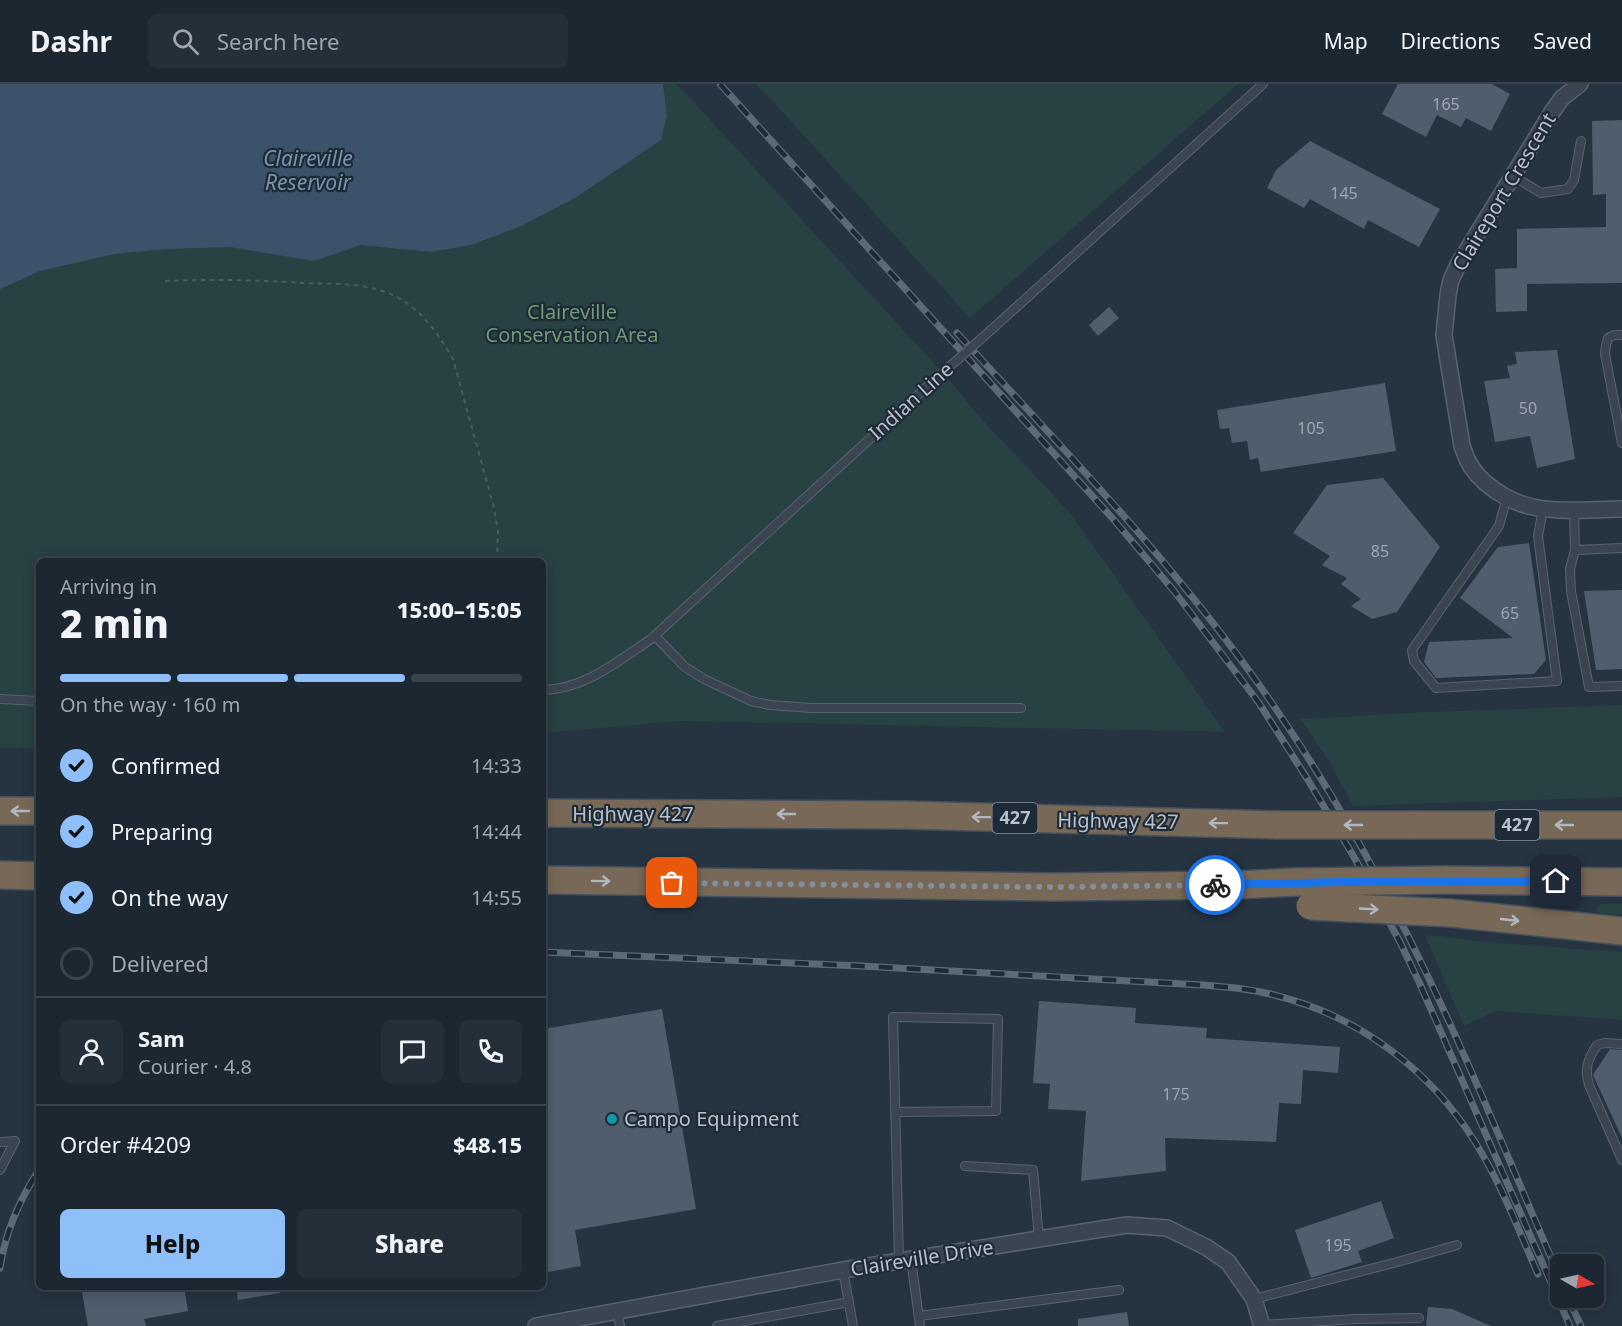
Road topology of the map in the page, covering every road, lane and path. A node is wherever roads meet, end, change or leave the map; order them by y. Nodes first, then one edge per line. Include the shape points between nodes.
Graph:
1 (1263, 84) edge
2 (1580, 84) edge
3 (1581, 141) dead end
4 (1513, 176) junction
5 (165, 281) dead end
6 (1622, 335) edge
7 (1622, 443) edge
8 (1507, 497) junction
9 (1543, 509) junction
10 (1574, 509) junction
11 (1622, 509) edge
12 (1622, 548) edge
13 (1575, 550) junction
14 (496, 558) edge
15 (655, 636) junction
16 (1622, 686) edge
17 (546, 689) edge
18 (0, 699) edge
19 (36, 701) edge
20 (1021, 708) dead end
21 (0, 811) edge
22 (36, 811) edge
23 (546, 813) edge
24 (1622, 825) edge
25 (0, 876) edge
26 (36, 876) edge
27 (546, 880) edge
28 (1622, 882) edge
29 (1236, 885) junction
30 (1622, 931) edge
31 (1622, 1044) edge
32 (896, 1112) junction
33 (0, 1142) edge
34 (1622, 1160) edge
35 (965, 1166) dead end
36 (0, 1170) edge
37 (1039, 1239) junction
38 (1457, 1245) dead end
39 (905, 1260) junction
40 (843, 1270) junction
41 (1119, 1290) dead end
42 (1254, 1299) junction
43 (849, 1302) junction
44 (919, 1316) junction
45 (1419, 1318) dead end
46 (619, 1319) edge
47 (1355, 1322) edge
48 (1262, 1325) edge
49 (536, 1326) edge
50 (717, 1326) edge
51 (853, 1326) edge
52 (920, 1326) edge

1 - 15 lane, Indian Line, bridge
2 - 4 street, Claireport Crescent via 1562,98
3 - 4 lane via 1574,180 1568,189 1541,194
4 - 8 street, Claireport Crescent via 1451,280 1444,336 1467,460 1485,482
5 - 14 path via 361,286 388,293 415,310 441,338 453,359 494,508
6 - 7 lane via 1608,338 1605,354
8 - 9 street, Claireport Crescent
8 - 9 lane via 1499,526 1412,650 1414,661 1436,688 1557,681 1538,536
9 - 10 street, Claireport Crescent
10 - 11 street, Claireport Crescent
10 - 13 lane
12 - 13 lane
13 - 16 lane via 1570,569 1571,591 1589,687
15 - 17 lane, Indian Line via 602,672 579,683
15 - 20 lane via 685,667 704,679 770,705
18 - 19 lane
22 -> 21 highway
24 -> 23 highway, Highway 427 / 427, bridge via 1277,825 904,815
25 - 26 highway
27 -> 29 highway via 1052,887
28 - 29 highway, bridge via 1445,880
29 -> 30 highway, bridge via 1310,906 1451,913
31 - 34 lane via 1597,1045 1586,1074
32 - 32 lane via 893,1017 998,1019 996,1111
32 - 39 lane
33 - 36 lane via 15,1141
35 - 37 lane via 1033,1170
37 - 39 street, Claireville Drive
37 - 42 street, Claireville Drive via 1127,1225 1167,1228 1228,1262
38 - 42 lane
39 - 40 street, Claireville Drive
39 - 44 lane
40 - 43 lane
40 - 46 street, Claireville Drive
41 - 44 lane
42 - 48 street, Claireville Drive
43 - 50 lane
43 - 51 lane
44 - 52 lane
45 - 47 lane
46 - 49 street, Claireville Drive
47 - 48 lane

